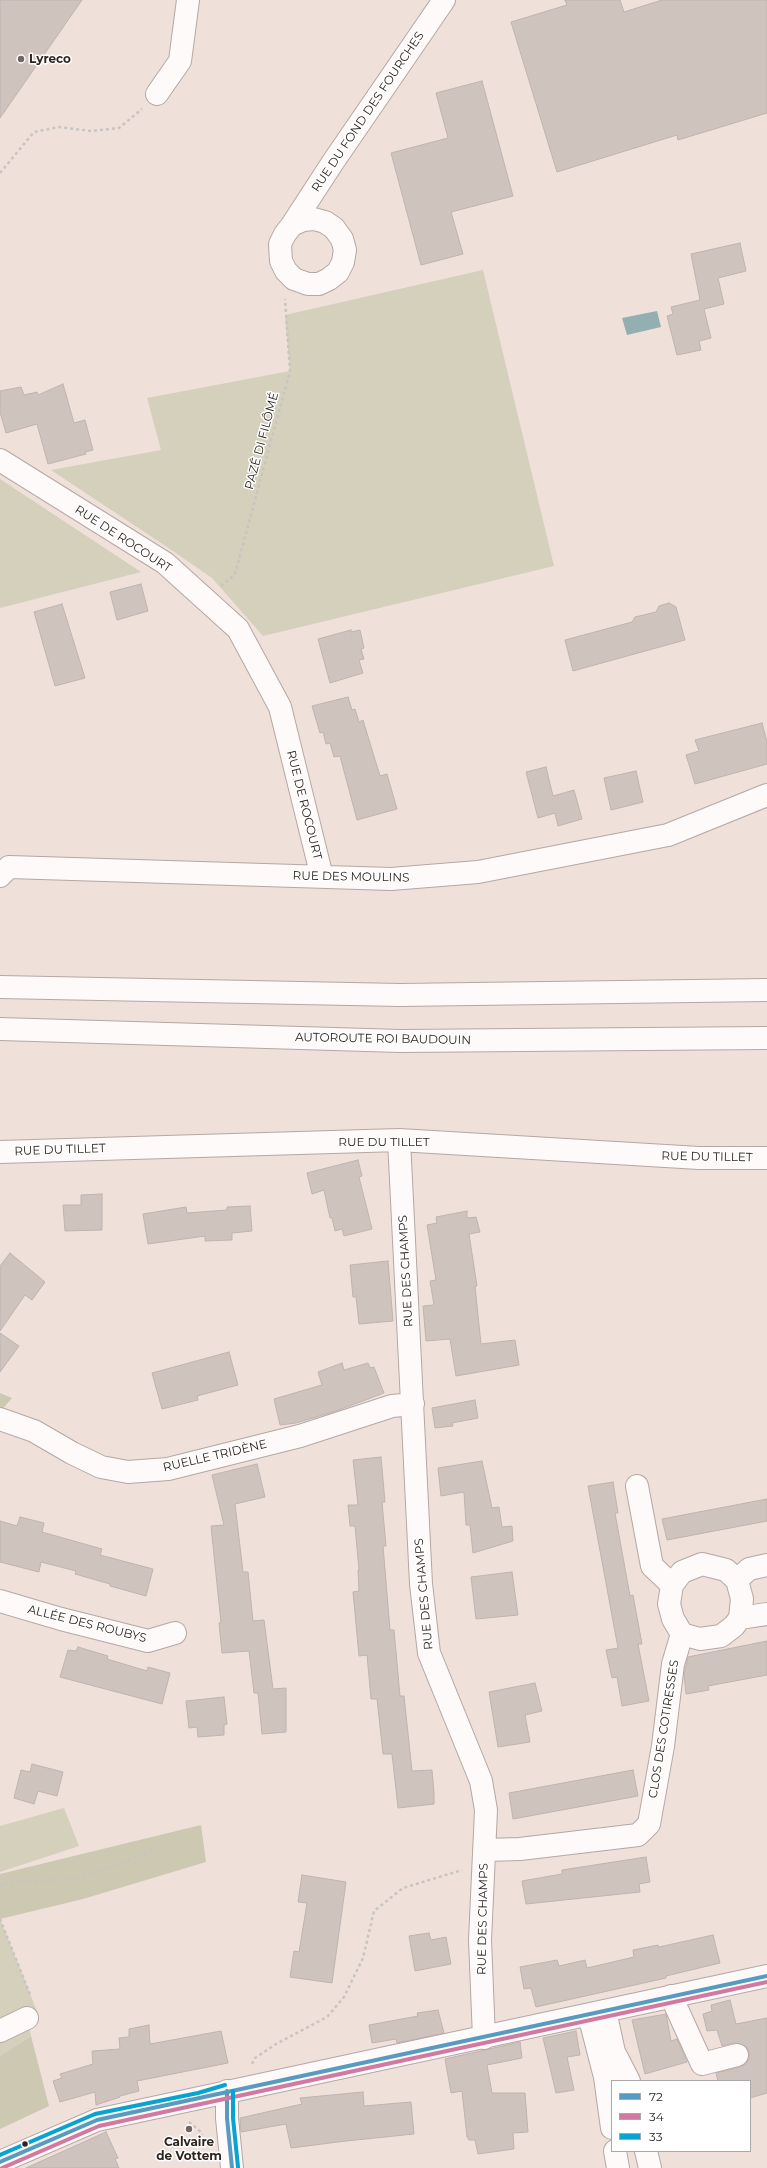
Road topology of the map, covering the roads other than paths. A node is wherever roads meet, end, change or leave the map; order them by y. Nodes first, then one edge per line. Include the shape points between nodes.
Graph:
1 (188, 0) edge
2 (444, 0) edge
3 (157, 94) road end
4 (292, 225) junction
5 (0, 460) edge
6 (767, 795) edge
7 (0, 876) edge
8 (322, 877) junction
9 (0, 987) edge
10 (767, 990) edge
11 (0, 1029) edge
12 (767, 1038) edge
13 (399, 1140) junction
14 (0, 1152) edge
15 (767, 1158) edge
16 (412, 1404) junction
17 (0, 1419) edge
18 (637, 1486) dead end
19 (767, 1564) edge
20 (737, 1580) junction
21 (672, 1585) junction
22 (0, 1601) edge
23 (767, 1614) edge
24 (740, 1618) junction
25 (174, 1633) dead end
26 (682, 1634) junction
27 (484, 1857) junction
28 (767, 1976) edge
29 (671, 1996) junction
30 (597, 2013) junction
31 (26, 2018) road end
32 (0, 2031) edge
33 (484, 2038) junction
34 (737, 2055) dead end
35 (628, 2080) edge
36 (227, 2091) junction
37 (611, 2121) edge
38 (615, 2152) edge
39 (646, 2152) edge
40 (0, 2162) edge
41 (232, 2168) edge
42 (618, 2168) edge
43 (650, 2168) edge

1 - 3 main road via 180,61
2 - 4 main road, RUE DU FOND DES FOURCHES
4 - 4 main road, RUE DU FOND DES FOURCHES via 280,244 281,261 286,271 294,279 308,284 319,284 330,279 338,272 343,262 345,250 342,239 334,228 325,222 314,219
5 - 8 main road, RUE DE ROCOURT via 164,564 238,628 280,707
6 - 8 main road, RUE DES MOULINS via 668,835 478,872 391,879
7 - 8 main road, RUE DES MOULINS via 9,867 16,867
9 - 10 main road via 400,995
11 - 12 main road, AUTOROUTE ROI BAUDOUIN via 400,1040
13 - 14 main road, RUE DU TILLET
13 - 15 main road, RUE DU TILLET via 699,1158
13 - 16 main road, RUE DES CHAMPS
16 - 17 main road, RUELLE TRIDÈNE via 392,1406 300,1436 168,1469 128,1472 101,1467 34,1430
16 - 27 main road, RUE DES CHAMPS via 421,1584 429,1653 481,1782 486,1810
18 - 21 main road via 652,1566
19 - 20 main road via 749,1569
20 - 21 main road via 726,1570 702,1564 682,1572
20 - 24 main road via 742,1599
21 - 26 main road via 669,1604 673,1619
22 - 25 main road, ALLÉE DES ROUBYS via 148,1641
23 - 24 main road
24 - 26 main road via 721,1636 700,1639
26 - 27 main road, CLOS DES COTIRESSES via 673,1664 663,1746 649,1824 638,1835 520,1849
27 - 33 main road, RUE DES CHAMPS via 480,1940
28 - 29 main road
29 - 30 main road
29 - 34 main road via 702,2064
30 - 33 main road
30 - 35 main road
30 - 37 main road
31 - 32 main road
33 - 36 main road
36 - 40 main road via 97,2120
36 - 41 main road
38 - 42 main road
39 - 43 main road

